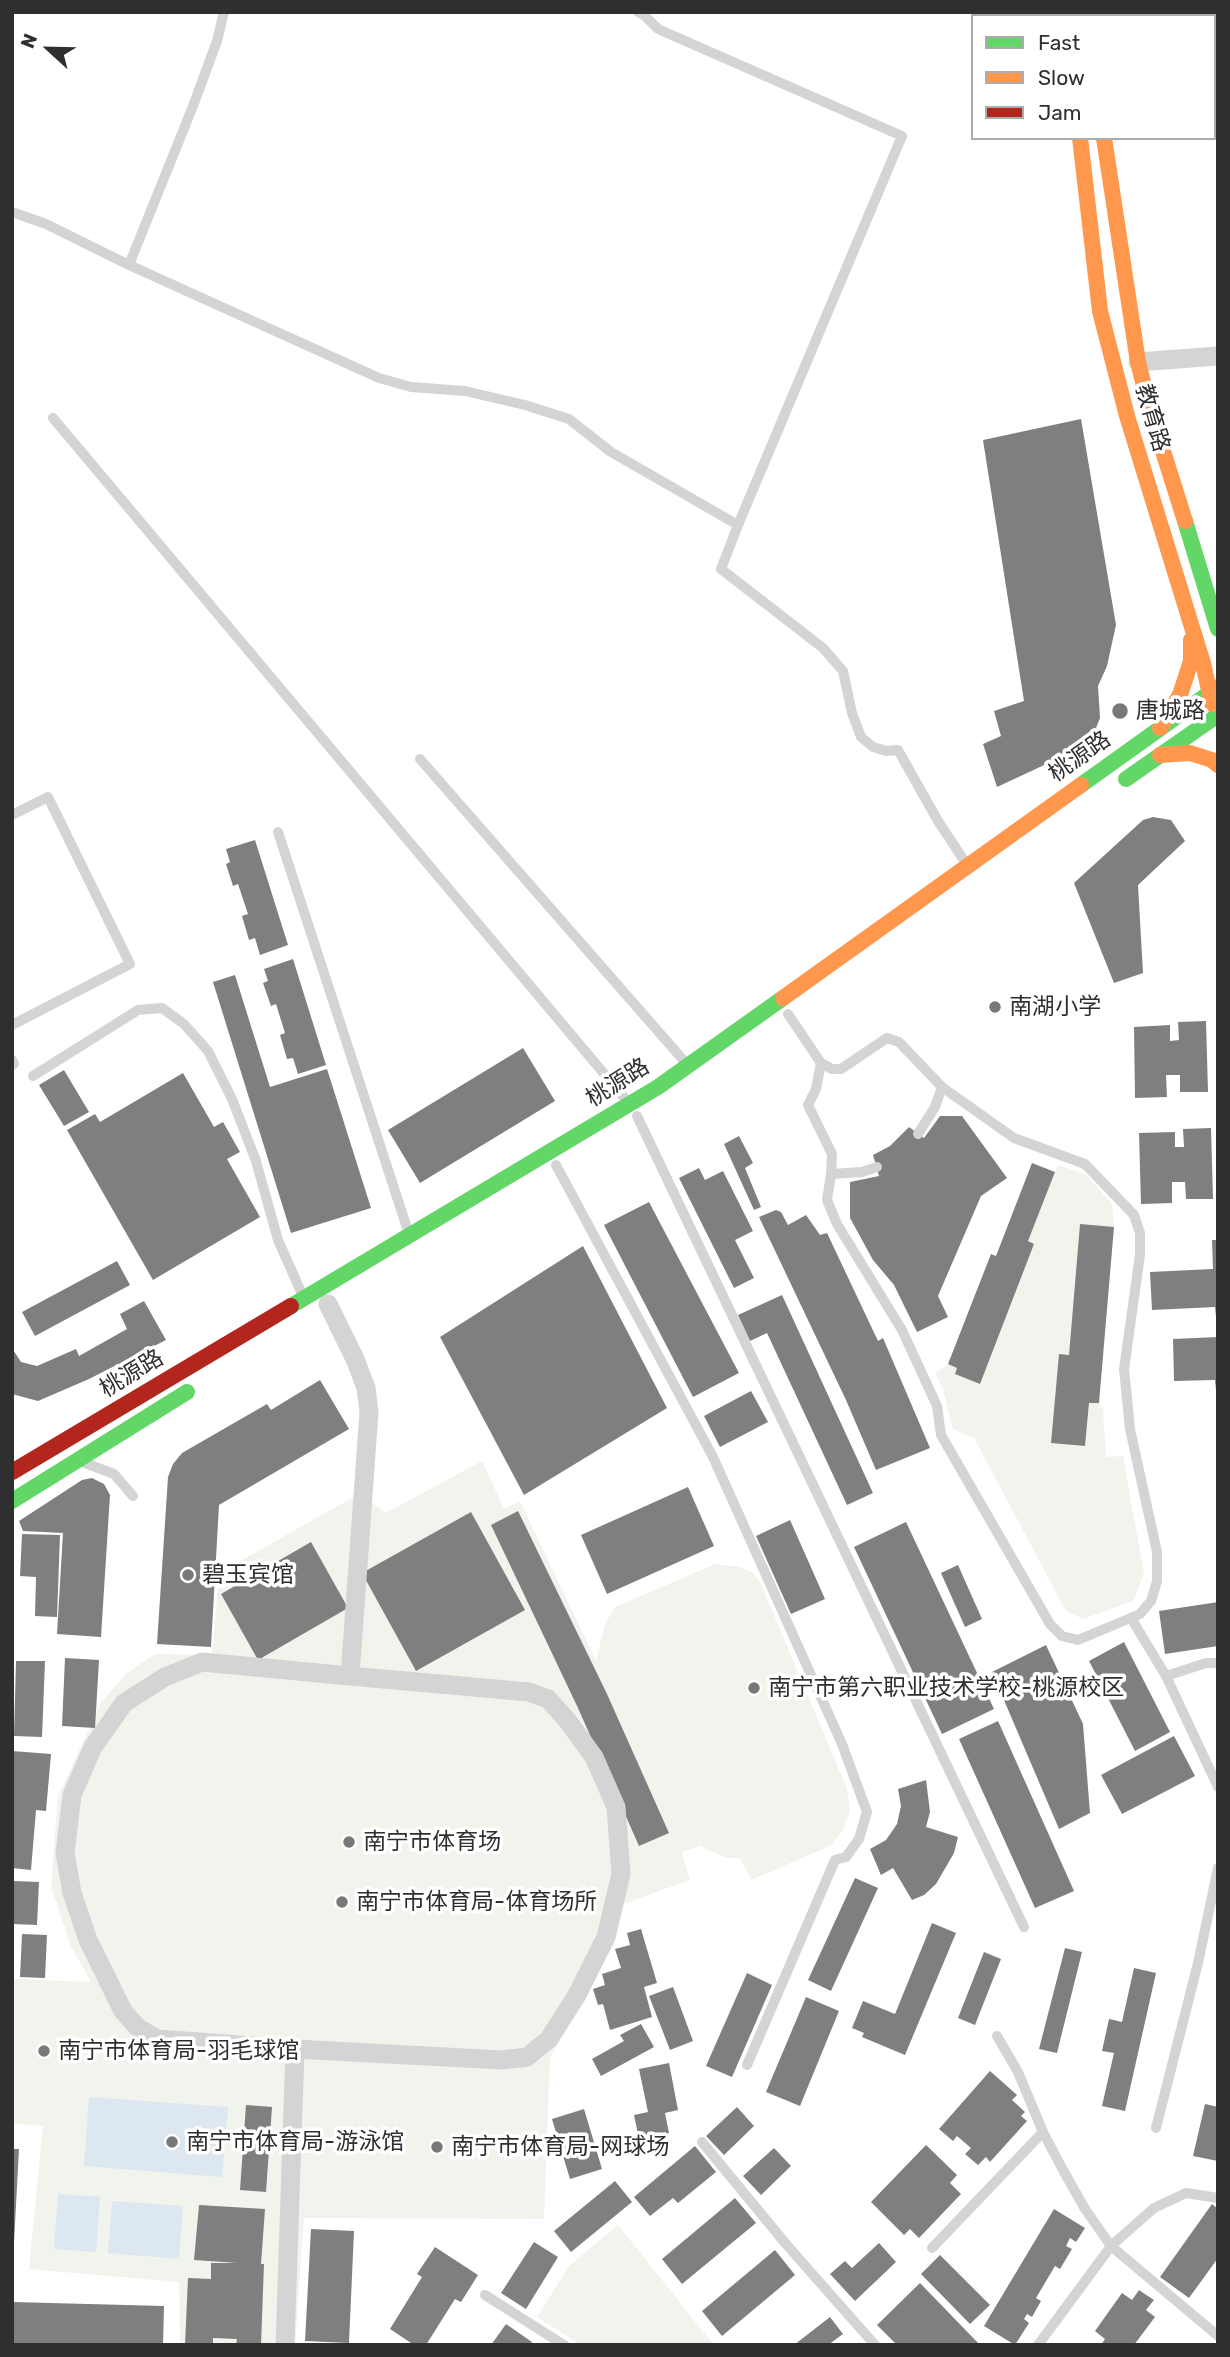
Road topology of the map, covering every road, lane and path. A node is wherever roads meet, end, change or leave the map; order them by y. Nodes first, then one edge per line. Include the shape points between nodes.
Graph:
1 (224, 12) edge
2 (638, 12) edge
3 (1080, 140) edge
4 (1104, 140) edge
5 (12, 212) edge
6 (129, 265) junction
7 (1218, 356) edge
8 (1138, 362) junction
9 (53, 418) dead end
10 (737, 525) junction
11 (1213, 605) edge
12 (1218, 629) edge
13 (1192, 630) junction
14 (1215, 705) edge
15 (1160, 729) junction
16 (1160, 755) junction
17 (420, 759) dead end
18 (1218, 765) edge
19 (1115, 787) dead end
20 (12, 814) edge
21 (278, 832) dead end
22 (967, 866) junction
23 (810, 998) dead end
24 (788, 1014) junction
25 (12, 1025) edge
26 (821, 1063) junction
27 (688, 1065) junction
28 (33, 1076) dead end
29 (942, 1087) junction
30 (633, 1110) junction
31 (918, 1134) dead end
32 (556, 1165) junction
33 (877, 1167) dead end
34 (831, 1174) junction
35 (465, 1221) dead end
36 (409, 1235) junction
37 (303, 1298) junction
38 (328, 1304) dead end
39 (203, 1382) dead end
40 (79, 1460) junction
41 (12, 1472) edge
42 (133, 1496) dead end
43 (12, 1500) edge
44 (1131, 1618) junction
45 (1218, 1663) edge
46 (350, 1676) junction
47 (1166, 1676) junction
48 (1218, 1787) edge
49 (1218, 1868) edge
50 (1024, 1927) dead end
51 (997, 2036) dead end
52 (295, 2049) junction
53 (747, 2065) dead end
54 (1156, 2128) dead end
55 (1043, 2132) junction
56 (702, 2142) dead end
57 (1218, 2198) edge
58 (1111, 2246) junction
59 (932, 2248) dead end
60 (485, 2295) dead end
61 (1218, 2336) edge
62 (285, 2345) edge
63 (564, 2345) edge
64 (875, 2345) edge
65 (1038, 2345) edge

1 - 6 lane via 193,106
2 - 10 lane via 658,29 902,136
3 - 13 main road, 教育路 via 1100,311
4 - 8 main road, 教育路
5 - 6 lane
6 - 10 lane via 379,378 411,387 465,391 569,419 611,452
7 - 8 street
8 - 11 main road, 教育路
9 - 30 lane
10 - 22 lane via 721,569 823,648 843,671 861,737 873,747 898,750
11 - 12 main road, 教育路
13 - 14 main road, 教育路
13 - 15 main road via 1191,661 1180,695
14 - 15 main road, 桃源路
14 - 16 main road, 桃源路
15 - 22 main road, 桃源路
16 - 18 main road via 1190,753
16 - 19 main road, 桃源路
17 - 27 lane
20 - 25 lane via 48,797 130,964
21 - 36 lane
22 - 27 main road, 桃源路
23 - 24 main road, 桃源路
24 - 26 lane
24 - 30 main road, 桃源路
26 - 29 lane via 841,1069 887,1038 898,1042
26 - 34 lane via 808,1105 832,1154
27 - 30 main road, 桃源路
28 - 37 lane via 138,1010 162,1008 184,1024 208,1051 232,1098 278,1240
29 - 31 lane
29 - 44 lane via 1014,1138 1085,1164 1134,1216 1140,1255 1124,1368 1130,1429 1157,1552 1157,1581 1151,1601
30 - 32 main road, 桃源路
30 - 36 main road, 桃源路
30 - 50 lane
32 - 35 main road, 桃源路
32 - 53 lane via 713,1457 842,1744 867,1812 859,1839 846,1857 835,1860
33 - 34 lane
34 - 44 lane via 827,1200 837,1224 902,1330 937,1406 941,1435 1050,1624 1062,1636 1078,1640
36 - 37 main road, 桃源路
37 - 41 main road, 桃源路
38 - 46 street via 355,1359 369,1412
39 - 40 main road, 桃源路
40 - 42 lane via 114,1475
40 - 43 main road, 桃源路
44 - 47 lane
45 - 47 lane
46 - 52 street via 202,1662 165,1677 124,1703 93,1747 72,1795 65,1853 72,1893 105,1978 138,2028 157,2039
46 - 52 street via 529,1692 548,1699 594,1757 616,1807 621,1874 606,1937 577,1995 549,2039 527,2057 502,2060
47 - 48 lane
49 - 54 lane
51 - 55 lane
52 - 62 street
55 - 58 lane
55 - 59 lane
56 - 64 lane
57 - 58 lane via 1186,2193 1154,2208
58 - 61 lane
58 - 65 lane
60 - 63 lane

